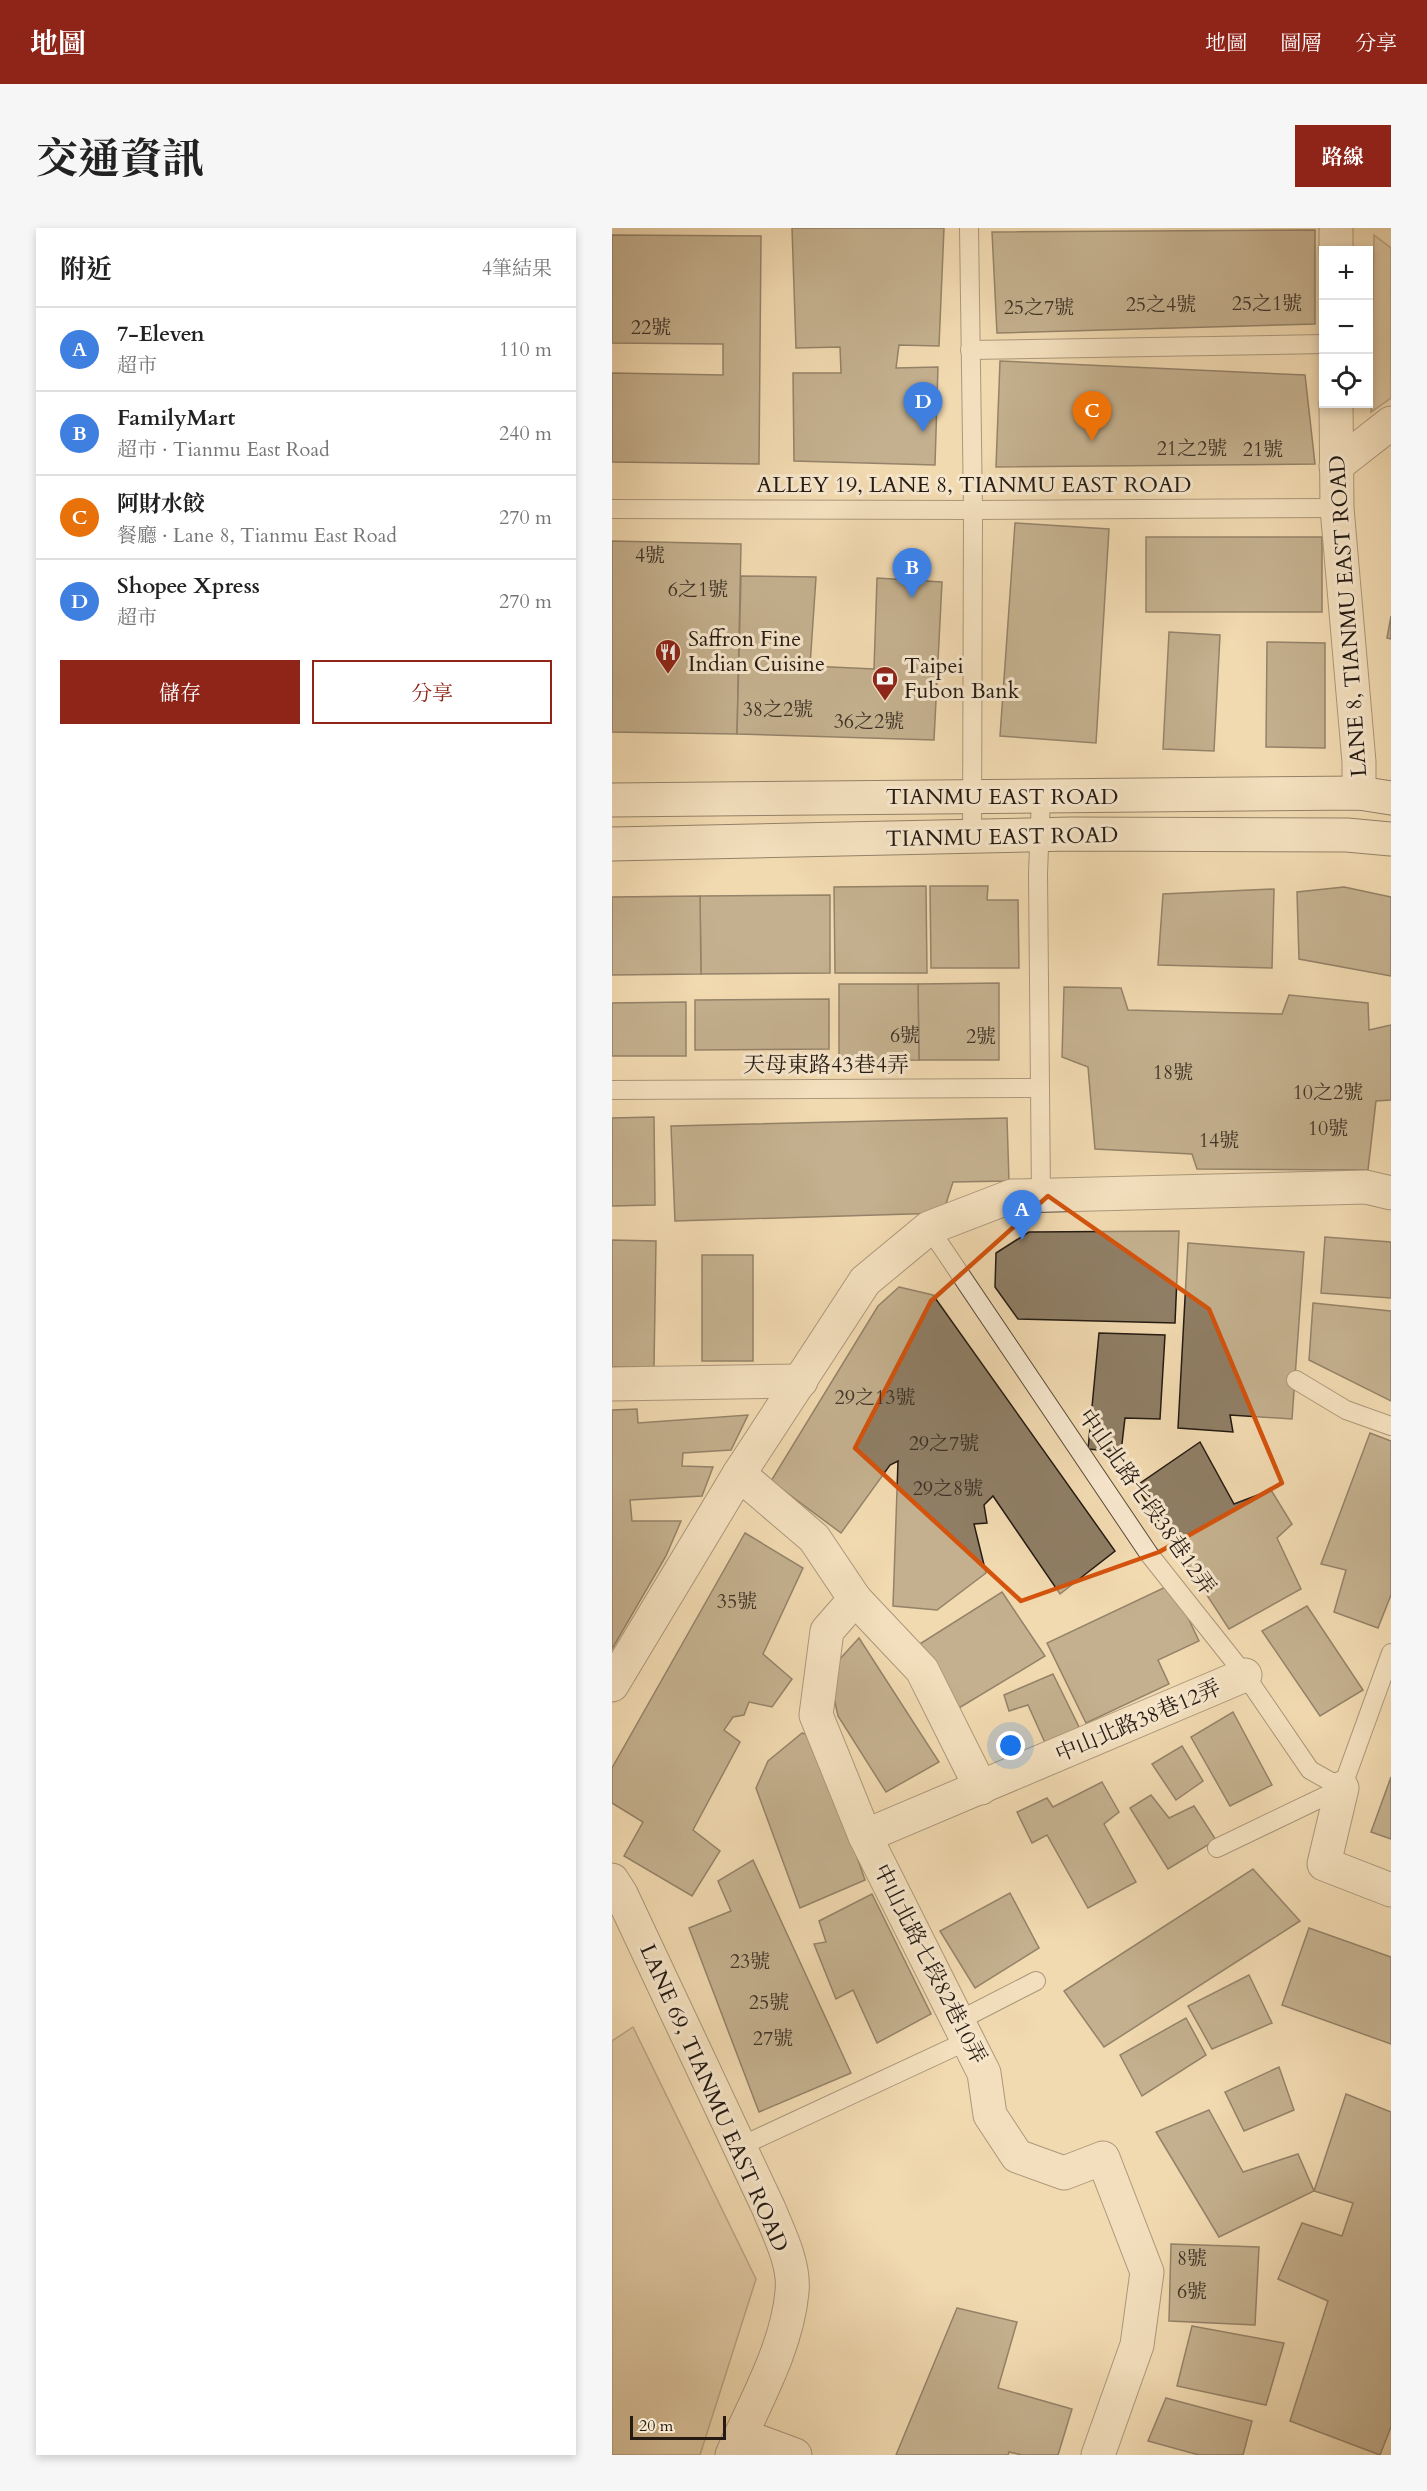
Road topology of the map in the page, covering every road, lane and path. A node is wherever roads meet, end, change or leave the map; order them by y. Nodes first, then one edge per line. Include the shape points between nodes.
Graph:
1 (969, 228) edge
2 (1336, 228) edge
3 (1336, 246) edge
4 (1319, 344) edge
5 (970, 350) junction
6 (1336, 408) edge
7 (1391, 423) edge
8 (1336, 466) junction
9 (1337, 508) junction
10 (612, 509) edge
11 (973, 510) junction
12 (1359, 793) junction
13 (972, 797) junction
14 (1041, 797) junction
15 (1391, 798) edge
16 (612, 800) edge
17 (1040, 835) junction
18 (972, 838) junction
19 (1391, 838) edge
20 (612, 844) edge
21 (1040, 1088) junction
22 (612, 1090) edge
23 (1391, 1193) edge
24 (1041, 1195) junction
25 (929, 1228) junction
26 (1296, 1380) dead end
27 (801, 1381) junction
28 (612, 1384) edge
29 (1391, 1426) edge
30 (739, 1474) junction
31 (855, 1599) junction
32 (1391, 1653) edge
33 (1245, 1675) junction
34 (612, 1685) edge
35 (981, 1788) junction
36 (1342, 1788) junction
37 (865, 1836) junction
38 (1216, 1848) dead end
39 (612, 1880) edge
40 (1391, 1890) edge
41 (1036, 1980) dead end
42 (963, 2031) junction
43 (739, 2147) junction
44 (736, 2445) edge
45 (795, 2455) edge
46 (1098, 2455) edge

1 - 5 lane
2 - 3 street
4 - 5 lane
5 - 11 lane
6 - 8 street, LANE 8, TIANMU EAST ROAD
7 - 8 street
8 - 9 street, LANE 8, TIANMU EAST ROAD
9 - 11 lane, ALLEY 19, LANE 8, TIANMU EAST ROAD
9 - 12 street, LANE 8, TIANMU EAST ROAD
10 - 11 lane, ALLEY 19, LANE 8, TIANMU EAST ROAD
11 - 13 lane
12 - 14 street, TIANMU EAST ROAD
12 - 15 street, TIANMU EAST ROAD
13 - 14 street, TIANMU EAST ROAD
13 - 16 street, TIANMU EAST ROAD
13 - 18 lane
14 - 17 lane
17 - 18 street, TIANMU EAST ROAD
17 - 19 street, TIANMU EAST ROAD
17 - 21 lane
18 - 20 street, TIANMU EAST ROAD
21 - 22 lane, 天母東路43巷4弄
21 - 24 lane
23 - 24 street via 1366,1187
24 - 25 street via 1012,1196
25 - 27 street via 865,1281
25 - 33 lane, 中山北路七段38巷12弄 via 1149,1554
26 - 29 lane via 1346,1410
27 - 28 street
27 - 30 street
30 - 31 street via 814,1538
30 - 34 street
31 - 35 street via 922,1670
31 - 37 street, 中山北路七段82巷10弄 via 827,1631 816,1715
32 - 36 lane
33 - 35 street, 中山北路38巷12弄
33 - 36 lane, 中山北路七段38巷12弄 via 1310,1770
35 - 37 street, 中山北路38巷12弄
36 - 38 lane
36 - 40 street via 1324,1864
37 - 42 street, 中山北路七段82巷10弄
39 - 43 street, LANE 69, TIANMU EAST ROAD
41 - 42 lane
42 - 43 lane
42 - 46 street, 中山北路七段82巷10弄 via 984,2073 990,2115 1017,2156 1064,2173 1103,2158 1148,2272 1137,2345
43 - 44 street, LANE 69, TIANMU EAST ROAD via 787,2256 793,2291 780,2345
44 - 45 street

